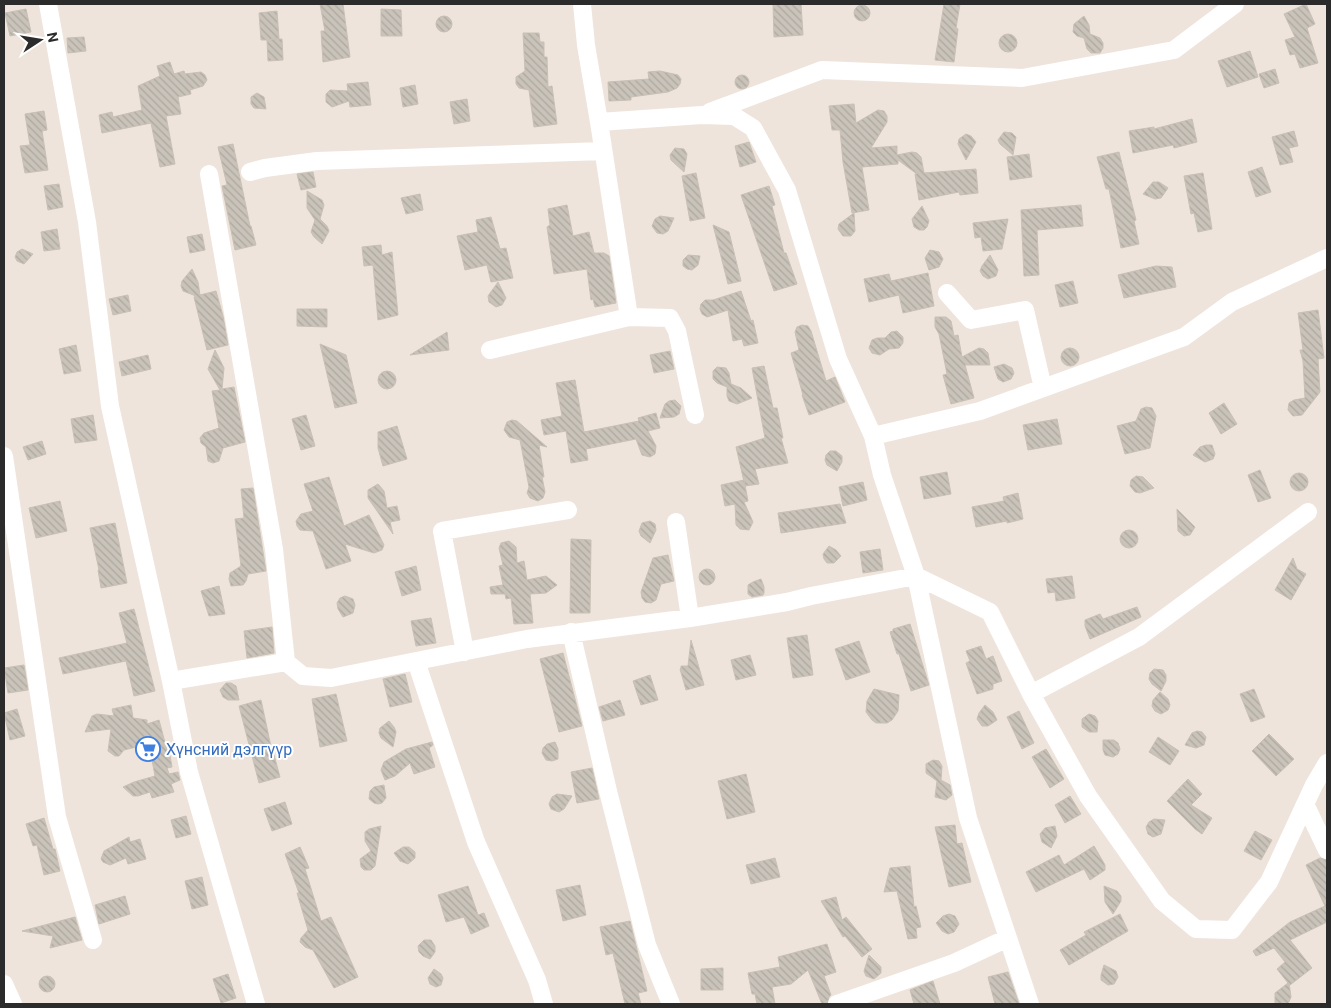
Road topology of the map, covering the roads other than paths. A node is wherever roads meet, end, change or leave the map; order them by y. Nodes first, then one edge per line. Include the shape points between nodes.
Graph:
1 (48, 4) edge
2 (582, 4) edge
3 (1235, 4) edge
4 (702, 115) junction
5 (599, 122) junction
6 (603, 151) junction
7 (250, 172) dead end
8 (209, 174) dead end
9 (1327, 258) edge
10 (947, 293) dead end
11 (629, 317) junction
12 (490, 350) dead end
13 (1043, 388) junction
14 (696, 415) dead end
15 (873, 436) junction
16 (4, 456) edge
17 (568, 510) dead end
18 (1308, 512) dead end
19 (676, 522) dead end
20 (916, 576) junction
21 (690, 618) junction
22 (571, 632) junction
23 (465, 652) junction
24 (416, 661) junction
25 (286, 662) junction
26 (171, 681) junction
27 (1030, 694) junction
28 (1327, 763) edge
29 (1305, 804) junction
30 (1327, 850) edge
31 (1008, 938) junction
32 (93, 940) dead end
33 (4, 984) edge
34 (13, 1004) edge
35 (256, 1004) edge
36 (544, 1004) edge
37 (671, 1004) edge
38 (837, 1004) edge
39 (1030, 1004) edge

1 - 26 street via 87,222 110,406
2 - 5 street
3 - 4 street via 1174,50 1022,78 822,70
4 - 5 street
4 - 15 street via 734,116 753,128 787,190 838,359
5 - 6 street
6 - 7 street via 317,161
6 - 11 street
8 - 25 street via 274,549
9 - 13 street via 1232,302 1184,336
10 - 13 street via 971,320 1025,310
11 - 12 street
11 - 14 street via 670,318 677,331
13 - 15 street via 980,411
15 - 20 street via 882,475
16 - 32 street via 57,817
17 - 23 street via 442,531
18 - 27 street via 1139,637
19 - 21 street
20 - 21 street
20 - 27 street via 990,612
20 - 31 street via 968,818
21 - 22 street
22 - 23 street
22 - 37 street via 648,945
23 - 24 street
24 - 25 street via 331,678 303,676
24 - 36 street via 476,842 537,980
25 - 26 street
26 - 35 street via 189,772
27 - 29 street via 1088,796 1162,901 1196,928 1232,930 1268,882
28 - 29 street
29 - 30 street
31 - 38 street via 954,963
31 - 39 street
33 - 34 street

